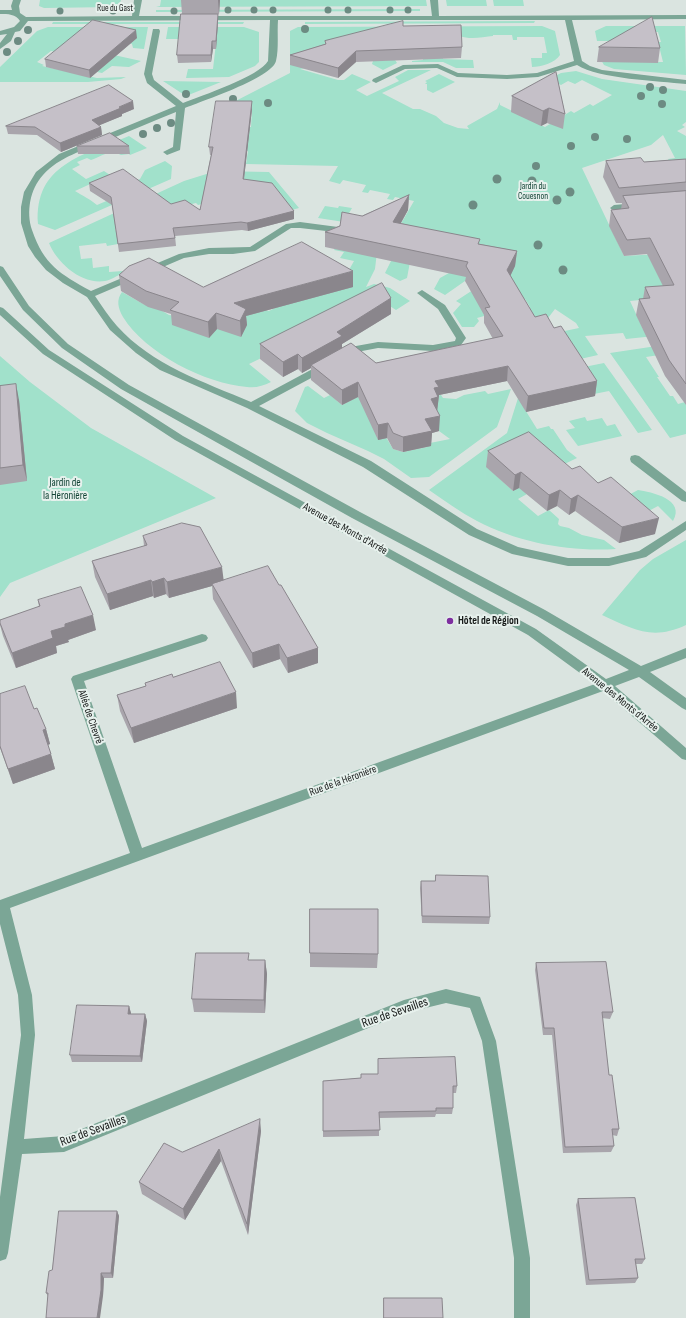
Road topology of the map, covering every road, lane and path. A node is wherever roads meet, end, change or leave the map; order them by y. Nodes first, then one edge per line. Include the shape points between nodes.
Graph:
1 (17, 0) edge
2 (138, 0) edge
3 (434, 0) edge
4 (0, 12) edge
5 (17, 14) junction
6 (568, 17) junction
7 (686, 17) edge
8 (274, 18) junction
9 (436, 18) junction
10 (23, 19) junction
11 (135, 19) junction
12 (12, 31) junction
13 (156, 31) dead end
14 (0, 33) edge
15 (0, 47) edge
16 (578, 62) junction
17 (376, 81) dead end
18 (686, 82) edge
19 (181, 106) junction
20 (166, 152) dead end
21 (643, 206) edge
22 (614, 208) edge
23 (335, 229) edge
24 (0, 269) edge
25 (422, 293) dead end
26 (90, 295) junction
27 (0, 310) edge
28 (251, 406) junction
29 (635, 459) dead end
30 (686, 498) edge
31 (686, 525) edge
32 (202, 638) dead end
33 (686, 654) edge
34 (640, 671) junction
35 (605, 685) junction
36 (686, 706) edge
37 (686, 755) edge
38 (138, 856) junction
39 (1, 906) edge
40 (15, 1147) junction
41 (0, 1253) edge
42 (522, 1318) edge

1 - 5 street
2 - 11 street
3 - 9 street
4 - 5 street
5 - 10 street
6 - 7 street, Rue du Gast
6 - 9 street, Rue du Gast
6 - 16 street
8 - 9 street, Rue du Gast
8 - 11 street, Rue du Gast
8 - 19 street via 272,61 269,67 256,76
10 - 11 street, Rue du Gast
10 - 12 street via 24,22
12 - 14 street
12 - 15 street
13 - 19 street via 148,74 150,81
16 - 17 street via 538,75 507,77 457,75 438,66 403,67
16 - 18 street via 601,72
19 - 20 street via 176,148
19 - 26 street via 62,156 39,174 28,192 25,223 38,255 60,277
21 - 22 street
23 - 26 street via 289,226 252,249 233,252 209,251 182,256
24 - 34 street, Avenue des Monts d'Arrée via 26,308 65,346 125,387 356,515 541,613
25 - 28 street via 442,307 461,338 458,343 433,348 378,345 359,348
26 - 28 street via 113,328 139,351 164,368
27 - 35 street, Avenue des Monts d'Arrée via 46,352 179,438 532,632
28 - 31 street via 367,464 473,532 516,551 568,562 609,562 642,554
29 - 30 street
32 - 38 street, Allée de Chevré via 77,679
33 - 34 street, Rue de la Héronière
34 - 35 street, Rue de la Héronière
34 - 36 street, Avenue des Monts d'Arrée
35 - 37 street, Avenue des Monts d'Arrée
35 - 38 street, Rue de la Héronière
38 - 39 street, Rue de la Héronière
39 - 40 street via 25,995 28,1035
40 - 41 street
40 - 42 street, Rue de Sevailles via 64,1144 404,1008 446,996 475,1002 489,1041 522,1258

